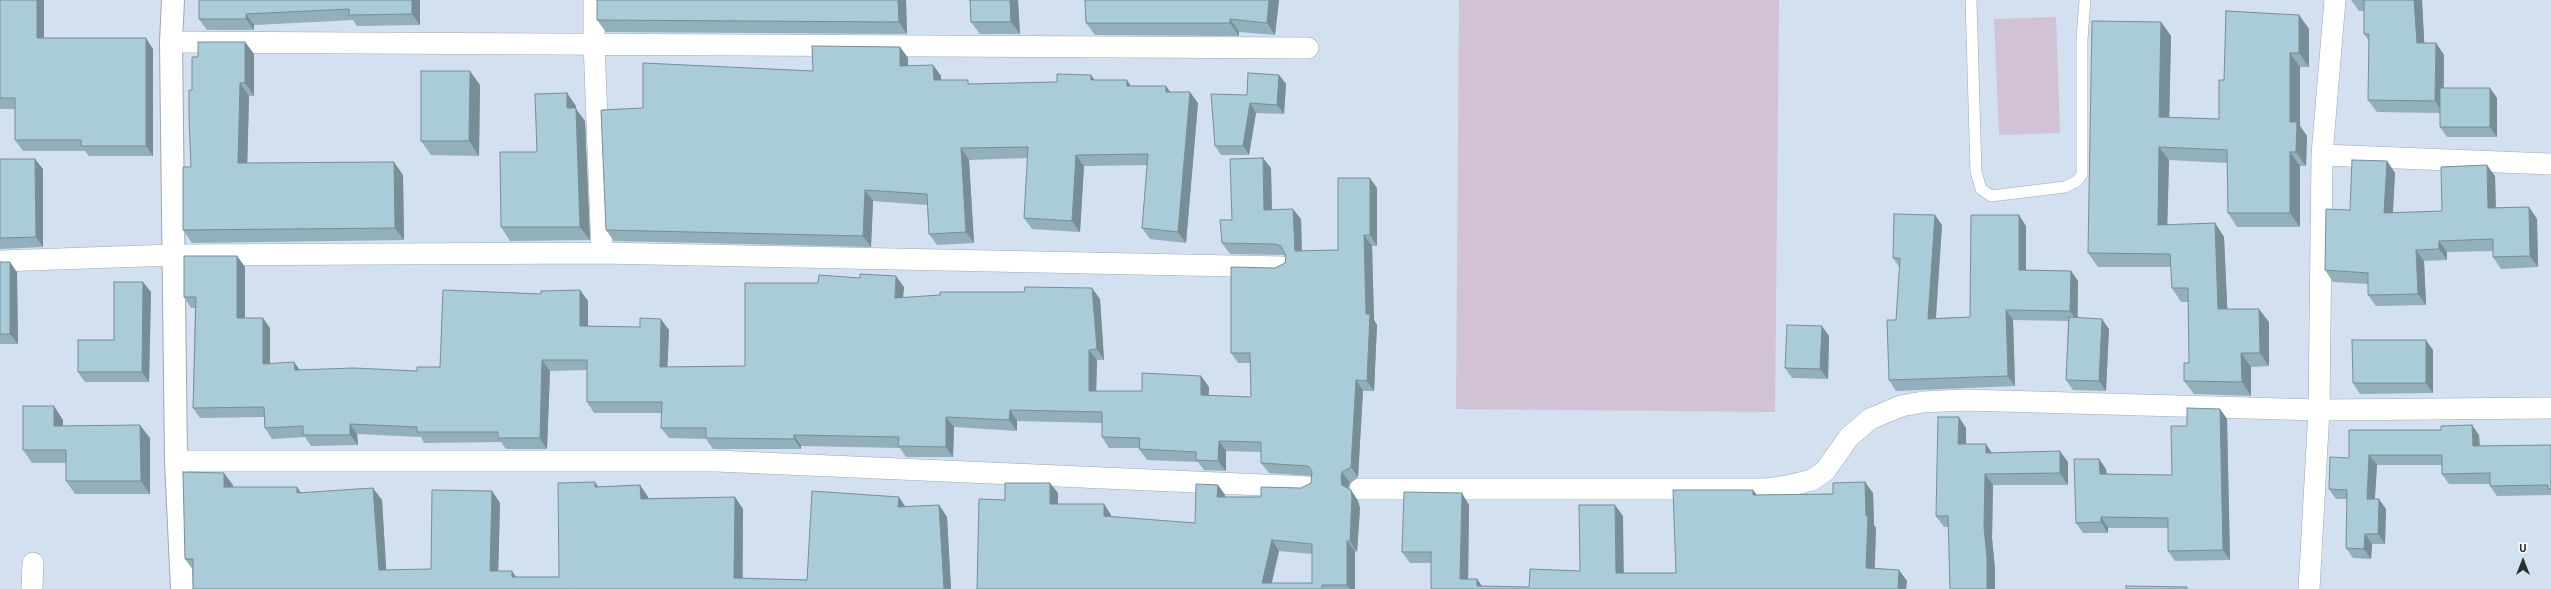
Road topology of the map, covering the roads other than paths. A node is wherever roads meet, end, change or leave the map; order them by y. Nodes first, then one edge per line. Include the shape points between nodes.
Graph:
1 (173, 0) edge
2 (594, 0) edge
3 (1971, 0) edge
4 (2085, 0) edge
5 (2335, 0) edge
6 (171, 42) junction
7 (594, 42) junction
8 (1308, 48) dead end
9 (2322, 155) junction
10 (2551, 164) edge
11 (602, 253) junction
12 (173, 255) junction
13 (0, 261) edge
14 (1282, 267) edge
15 (2551, 408) edge
16 (2319, 410) junction
17 (176, 462) junction
18 (1309, 487) edge
19 (1360, 488) dead end
20 (33, 563) dead end
21 (32, 589) edge
22 (182, 589) edge
23 (2309, 589) edge

1 - 6 street
2 - 7 street
3 - 4 lane via 1976,172 1981,189 1991,196 2065,187 2077,181 2082,174 2082,39
5 - 9 street
6 - 7 street
6 - 12 street
7 - 8 street
7 - 11 street
9 - 10 street
9 - 16 street
11 - 12 street
11 - 14 street
12 - 13 street
12 - 17 street
15 - 16 street
16 - 19 street via 1965,400 1923,402 1901,406 1870,419 1849,438 1824,471 1812,480 1788,486
16 - 23 street
17 - 18 street via 717,461
17 - 22 street
20 - 21 street

